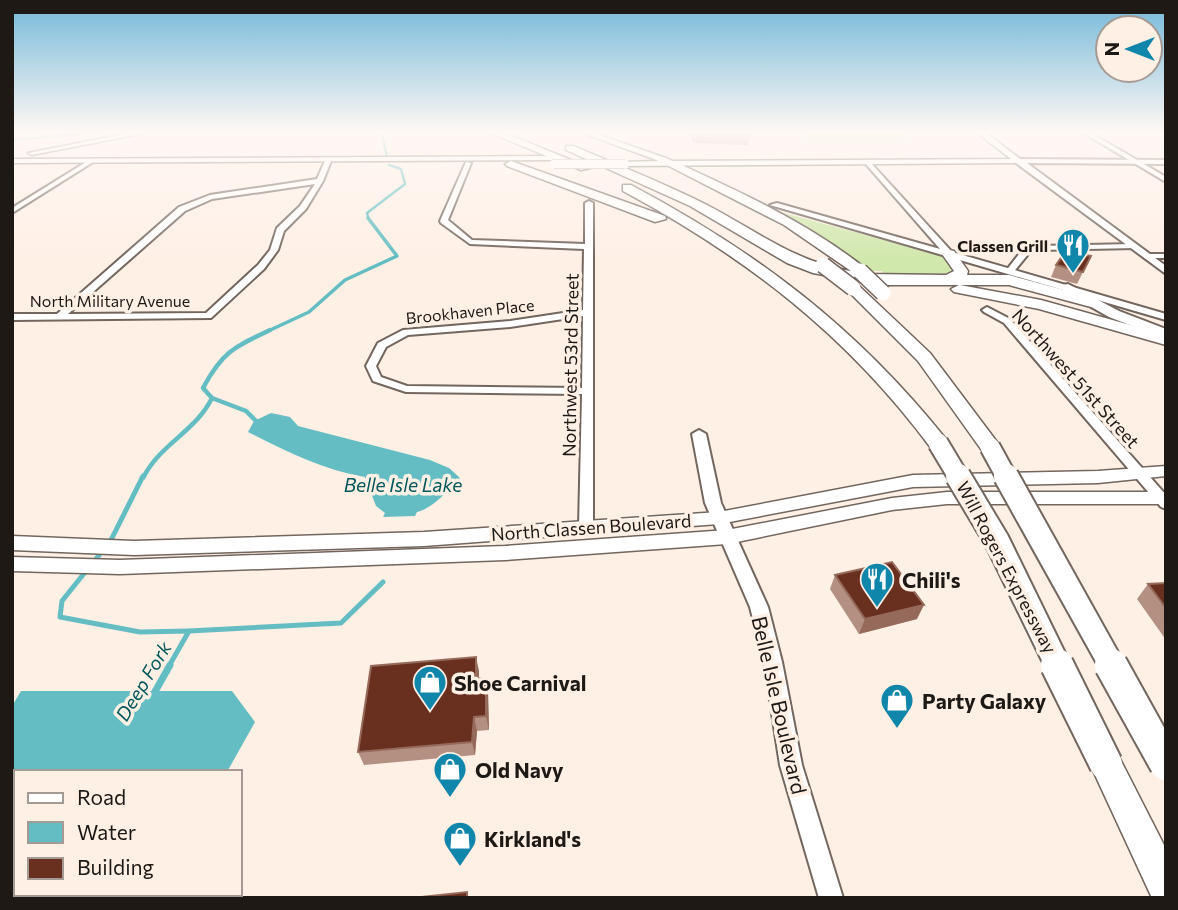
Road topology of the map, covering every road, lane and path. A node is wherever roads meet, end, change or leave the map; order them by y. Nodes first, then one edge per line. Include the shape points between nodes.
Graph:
1 (70, 174) edge
2 (323, 174) edge
3 (463, 174) edge
4 (548, 174) edge
5 (598, 174) edge
6 (629, 174) edge
7 (637, 174) edge
8 (708, 174) edge
9 (878, 174) edge
10 (1036, 174) edge
11 (611, 180) junction
12 (320, 181) junction
13 (589, 203) dead end
14 (774, 205) dead end
15 (12, 211) edge
16 (1133, 246) junction
17 (589, 247) junction
18 (949, 254) junction
19 (1147, 256) junction
20 (1166, 257) edge
21 (1166, 271) edge
22 (1009, 272) junction
23 (951, 279) junction
24 (933, 286) junction
25 (990, 287) junction
26 (1068, 288) joint
27 (1093, 299) junction
28 (811, 307) junction
29 (987, 310) dead end
30 (588, 313) junction
31 (61, 315) junction
32 (12, 317) edge
33 (1166, 317) edge
34 (1163, 332) edge
35 (924, 357) junction
36 (371, 366) joint
37 (586, 391) junction
38 (699, 434) dead end
39 (1166, 471) edge
40 (1138, 474) junction
41 (1164, 500) edge
42 (719, 517) junction
43 (586, 527) junction
44 (505, 533) junction
45 (727, 537) junction
46 (12, 543) edge
47 (505, 554) junction
48 (12, 564) edge
49 (1166, 764) edge
50 (1166, 887) edge
51 (831, 898) edge

1 - 15 street
2 - 12 street
3 - 17 street via 444,221 470,242
4 - 28 highway via 673,224
5 - 11 highway, Will Rogers Expressway
6 - 23 highway via 694,203 810,267 860,279
7 - 35 highway, bridge via 731,211 823,265
8 - 35 highway, bridge via 826,243 860,271 883,293
9 - 18 street
10 - 16 street
11 - 24 highway via 684,205 804,272 869,285
11 - 28 highway, Will Rogers Expressway via 716,237
12 - 31 street via 210,197 182,209
12 - 31 street, North Military Avenue via 280,230 274,250 261,267 208,316
13 - 17 street, Northwest 53rd Street
14 - 18 street
16 - 19 street
16 - 22 street via 1038,248 1026,251
17 - 30 street, Northwest 53rd Street
18 - 22 street
18 - 23 highway via 961,271
19 - 20 street
19 - 21 street
22 - 26 street
23 - 27 highway via 1016,282
24 - 25 highway
24 - 34 highway
25 - 27 highway via 1071,303
25 - 34 highway
26 - 27 highway
27 - 33 street
27 - 34 highway
28 - 50 highway, Will Rogers Expressway, bridge via 876,367 938,443 998,541
29 - 40 street, Northwest 51st Street via 1007,321
30 - 36 street, Brookhaven Place via 406,332 382,345
30 - 37 street, Northwest 53rd Street
31 - 32 street, North Military Avenue
35 - 49 highway, bridge via 990,447
36 - 37 street via 377,379 406,389
37 - 43 street, Northwest 53rd Street
38 - 42 street, Belle Isle Boulevard
39 - 40 main road, North Classen Boulevard
40 - 41 street, Northwest 51st Street
40 - 42 main road, North Classen Boulevard via 913,481
41 - 45 main road, North Classen Boulevard via 947,498 892,503
42 - 43 main road, North Classen Boulevard
42 - 45 street, Belle Isle Boulevard
43 - 44 main road, North Classen Boulevard
44 - 46 main road, North Classen Boulevard via 134,548
44 - 47 main road
45 - 47 main road, North Classen Boulevard
45 - 51 street, Belle Isle Boulevard via 759,607 790,765
47 - 48 main road, North Classen Boulevard via 121,567

